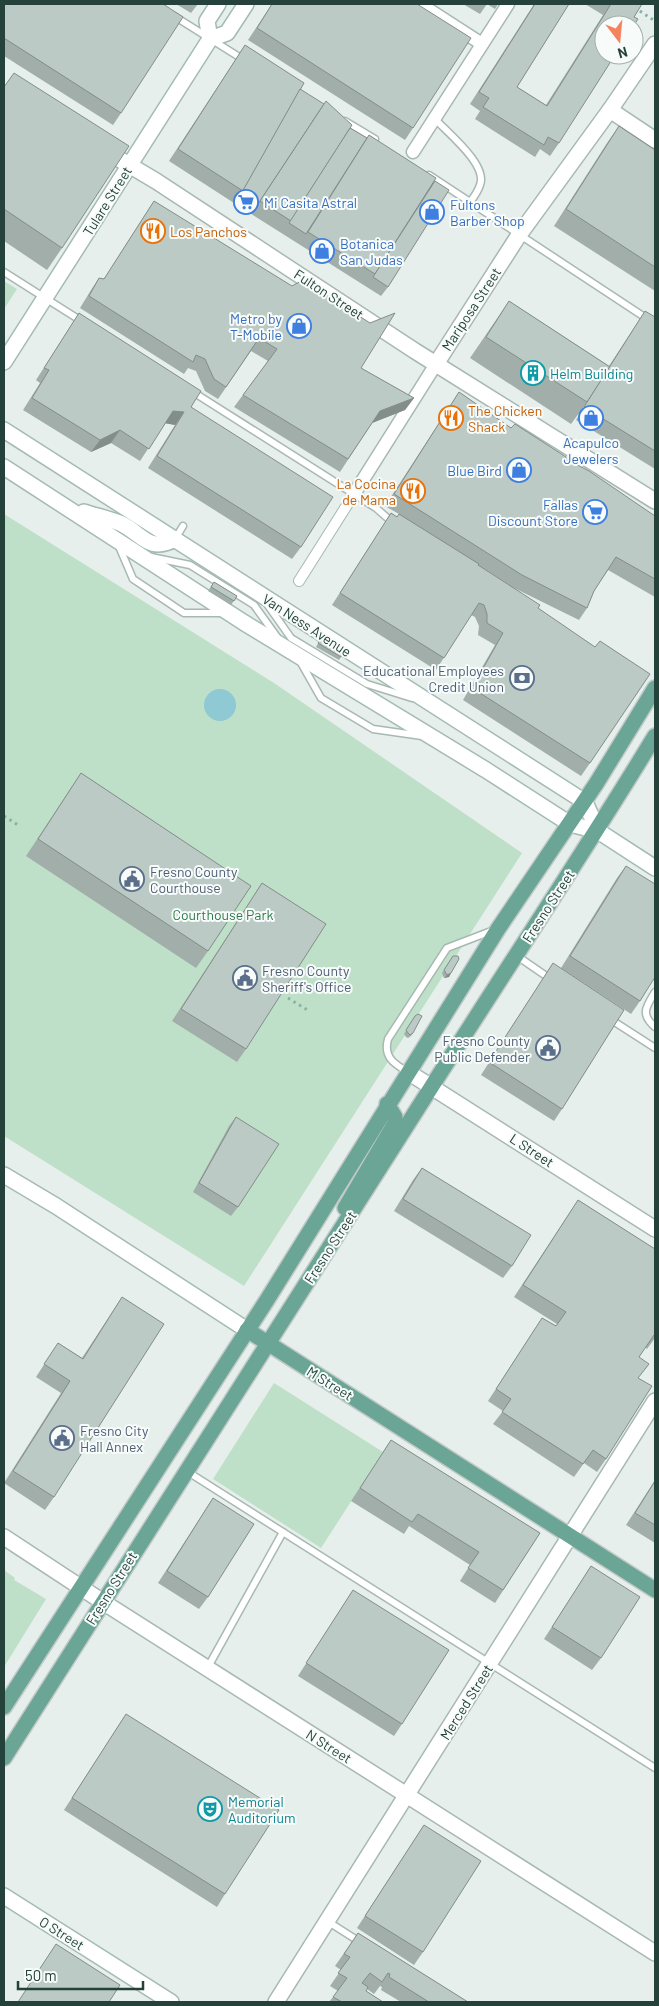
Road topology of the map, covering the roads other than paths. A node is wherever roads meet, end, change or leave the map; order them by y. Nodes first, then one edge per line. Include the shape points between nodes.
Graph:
1 (218, 4) edge
2 (246, 4) edge
3 (420, 4) edge
4 (508, 4) edge
5 (170, 14) edge
6 (210, 39) junction
7 (482, 44) junction
8 (655, 44) edge
9 (251, 64) edge
10 (610, 110) junction
11 (341, 119) edge
12 (435, 119) junction
13 (655, 140) edge
14 (94, 144) edge
15 (382, 144) edge
16 (413, 152) dead end
17 (129, 164) junction
18 (422, 170) edge
19 (470, 202) junction
20 (519, 235) junction
21 (4, 272) edge
22 (45, 298) junction
23 (86, 324) edge
24 (655, 324) edge
25 (4, 362) edge
26 (436, 364) junction
27 (183, 385) edge
28 (4, 430) edge
29 (4, 467) edge
30 (354, 494) junction
31 (655, 501) edge
32 (61, 504) junction
33 (400, 528) edge
34 (179, 533) junction
35 (115, 538) junction
36 (140, 555) junction
37 (299, 581) dead end
38 (228, 612) junction
39 (291, 652) junction
40 (652, 687) edge
41 (655, 736) edge
42 (433, 738) junction
43 (585, 802) junction
44 (570, 824) junction
45 (598, 831) junction
46 (655, 868) edge
47 (498, 929) junction
48 (516, 956) junction
49 (560, 986) edge
50 (655, 992) edge
51 (600, 1012) edge
52 (655, 1027) edge
53 (655, 1048) edge
54 (408, 1072) junction
55 (432, 1087) junction
56 (387, 1104) junction
57 (4, 1175) edge
58 (655, 1229) edge
59 (338, 1236) junction
60 (247, 1330) junction
61 (267, 1343) junction
62 (654, 1406) edge
63 (186, 1471) junction
64 (283, 1532) junction
65 (571, 1535) junction
66 (4, 1537) edge
67 (81, 1587) junction
68 (655, 1590) edge
69 (103, 1602) junction
70 (490, 1663) junction
71 (207, 1668) junction
72 (4, 1706) edge
73 (4, 1758) edge
74 (655, 1768) edge
75 (408, 1795) junction
76 (4, 1896) edge
77 (327, 1921) junction
78 (366, 1946) edge
79 (655, 1953) edge
80 (171, 2002) edge
81 (276, 2002) edge

1 - 6 street via 207,21
2 - 6 street, Tulare Street via 227,33
3 - 7 street
4 - 7 street
5 - 6 lane
6 - 9 lane
6 - 17 street, Tulare Street
7 - 12 street
8 - 10 street, Mariposa Street
10 - 13 street
10 - 20 street, Mariposa Street
11 - 15 lane
12 - 16 street
12 - 19 lane via 478,164 481,184
14 - 17 street, Fulton Street
17 - 22 street, Tulare Street
17 - 26 street, Fulton Street
18 - 19 lane
19 - 20 lane
20 - 24 lane
20 - 26 street, Mariposa Street
21 - 22 lane
22 - 23 lane
22 - 25 street, Tulare Street
26 - 30 street, Mariposa Street
26 - 31 street, Fulton Street
27 - 30 lane
28 - 34 street, Van Ness Avenue
29 - 32 street
30 - 33 lane
30 - 37 street, Mariposa Street
32 - 34 street via 122,524 158,545 167,543
32 - 35 street
34 - 43 street, Van Ness Avenue via 261,595
35 - 36 street
35 - 38 lane via 133,579 184,613
36 - 38 street
36 - 39 lane via 190,565 254,605
38 - 39 street
39 - 42 street
39 - 42 lane via 321,698 373,729
40 - 43 main road, Fresno Street
41 - 45 main road, Fresno Street
42 - 44 street
43 - 44 main road, Fresno Street
43 - 45 street
44 - 45 street
44 - 47 main road, Fresno Street
45 - 46 street
45 - 48 main road, Fresno Street
47 - 54 main road, Fresno Street
47 - 54 lane via 447,948 388,1040 388,1055 394,1064
48 - 49 lane
48 - 55 main road, Fresno Street
50 - 52 lane via 645,1008 647,1019
51 - 53 lane
54 - 55 street, L Street
54 - 56 main road, Fresno Street
55 - 58 street, L Street
55 - 59 main road, Fresno Street
56 - 59 main road via 395,1123 347,1204
56 - 60 main road, Fresno Street
57 - 60 street, M Street
59 - 61 main road, Fresno Street
60 - 61 main road, M Street
60 - 67 main road, Fresno Street
61 - 63 main road, Fresno Street
61 - 65 main road, M Street
62 - 65 street, Merced Street
63 - 64 lane
63 - 69 main road, Fresno Street
64 - 70 lane
64 - 71 lane
65 - 68 main road, M Street
65 - 70 street, Merced Street
66 - 67 street, N Street
67 - 69 street, N Street
67 - 72 main road, Fresno Street
69 - 71 street, N Street
69 - 73 main road, Fresno Street
70 - 74 lane
70 - 75 street, Merced Street
71 - 75 street, N Street
75 - 77 street, Merced Street
75 - 79 street, N Street
76 - 80 street, O Street
77 - 78 lane
77 - 81 street, Merced Street

